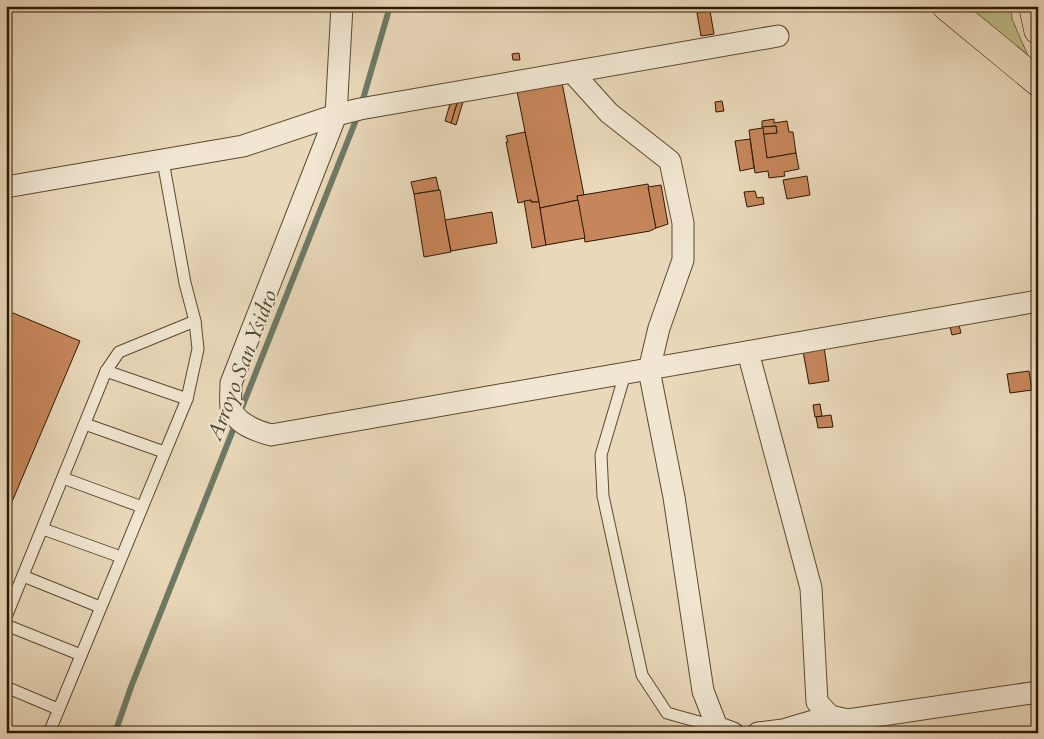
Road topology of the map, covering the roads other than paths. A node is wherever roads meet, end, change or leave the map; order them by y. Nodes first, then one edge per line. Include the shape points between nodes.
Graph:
1 (342, 6) edge
2 (946, 6) edge
3 (1033, 6) edge
4 (1038, 30) edge
5 (778, 36) dead end
6 (572, 72) junction
7 (1038, 82) edge
8 (336, 115) junction
9 (163, 160) junction
10 (6, 187) edge
11 (1038, 301) edge
12 (195, 321) junction
13 (748, 352) junction
14 (649, 370) junction
15 (106, 371) junction
16 (624, 374) junction
17 (187, 399) junction
18 (85, 424) junction
19 (164, 452) junction
20 (63, 478) junction
21 (142, 507) junction
22 (42, 529) junction
23 (121, 557) junction
24 (23, 576) junction
25 (100, 607) junction
26 (6, 617) edge
27 (6, 625) edge
28 (81, 655) junction
29 (6, 687) edge
30 (1038, 692) edge
31 (58, 709) junction
32 (830, 716) junction
33 (725, 730) edge
34 (48, 733) edge
35 (758, 733) edge

1 - 8 street
2 - 7 highway
3 - 4 highway
5 - 6 street
6 - 8 street
6 - 14 street via 609,113 670,161 683,223 684,260 659,328
8 - 9 street via 243,146
8 - 16 street via 231,383 231,408 250,429 272,435
9 - 10 street
9 - 12 lane
11 - 13 street
12 - 15 lane via 119,352
12 - 17 lane via 198,349
13 - 14 street
13 - 32 street via 812,588 817,702
14 - 16 street
14 - 33 street via 674,497 702,691
15 - 17 lane
15 - 18 lane
16 - 33 lane via 601,455 603,488 642,675 667,713
17 - 19 lane
18 - 19 lane
18 - 20 lane
19 - 21 lane
20 - 21 lane
20 - 22 lane
21 - 23 lane
22 - 23 lane
22 - 24 lane
23 - 25 lane
24 - 25 lane
24 - 26 lane
25 - 28 lane
27 - 28 lane
28 - 31 lane
29 - 31 lane
30 - 32 street via 848,720
31 - 34 lane
32 - 35 street via 783,730

